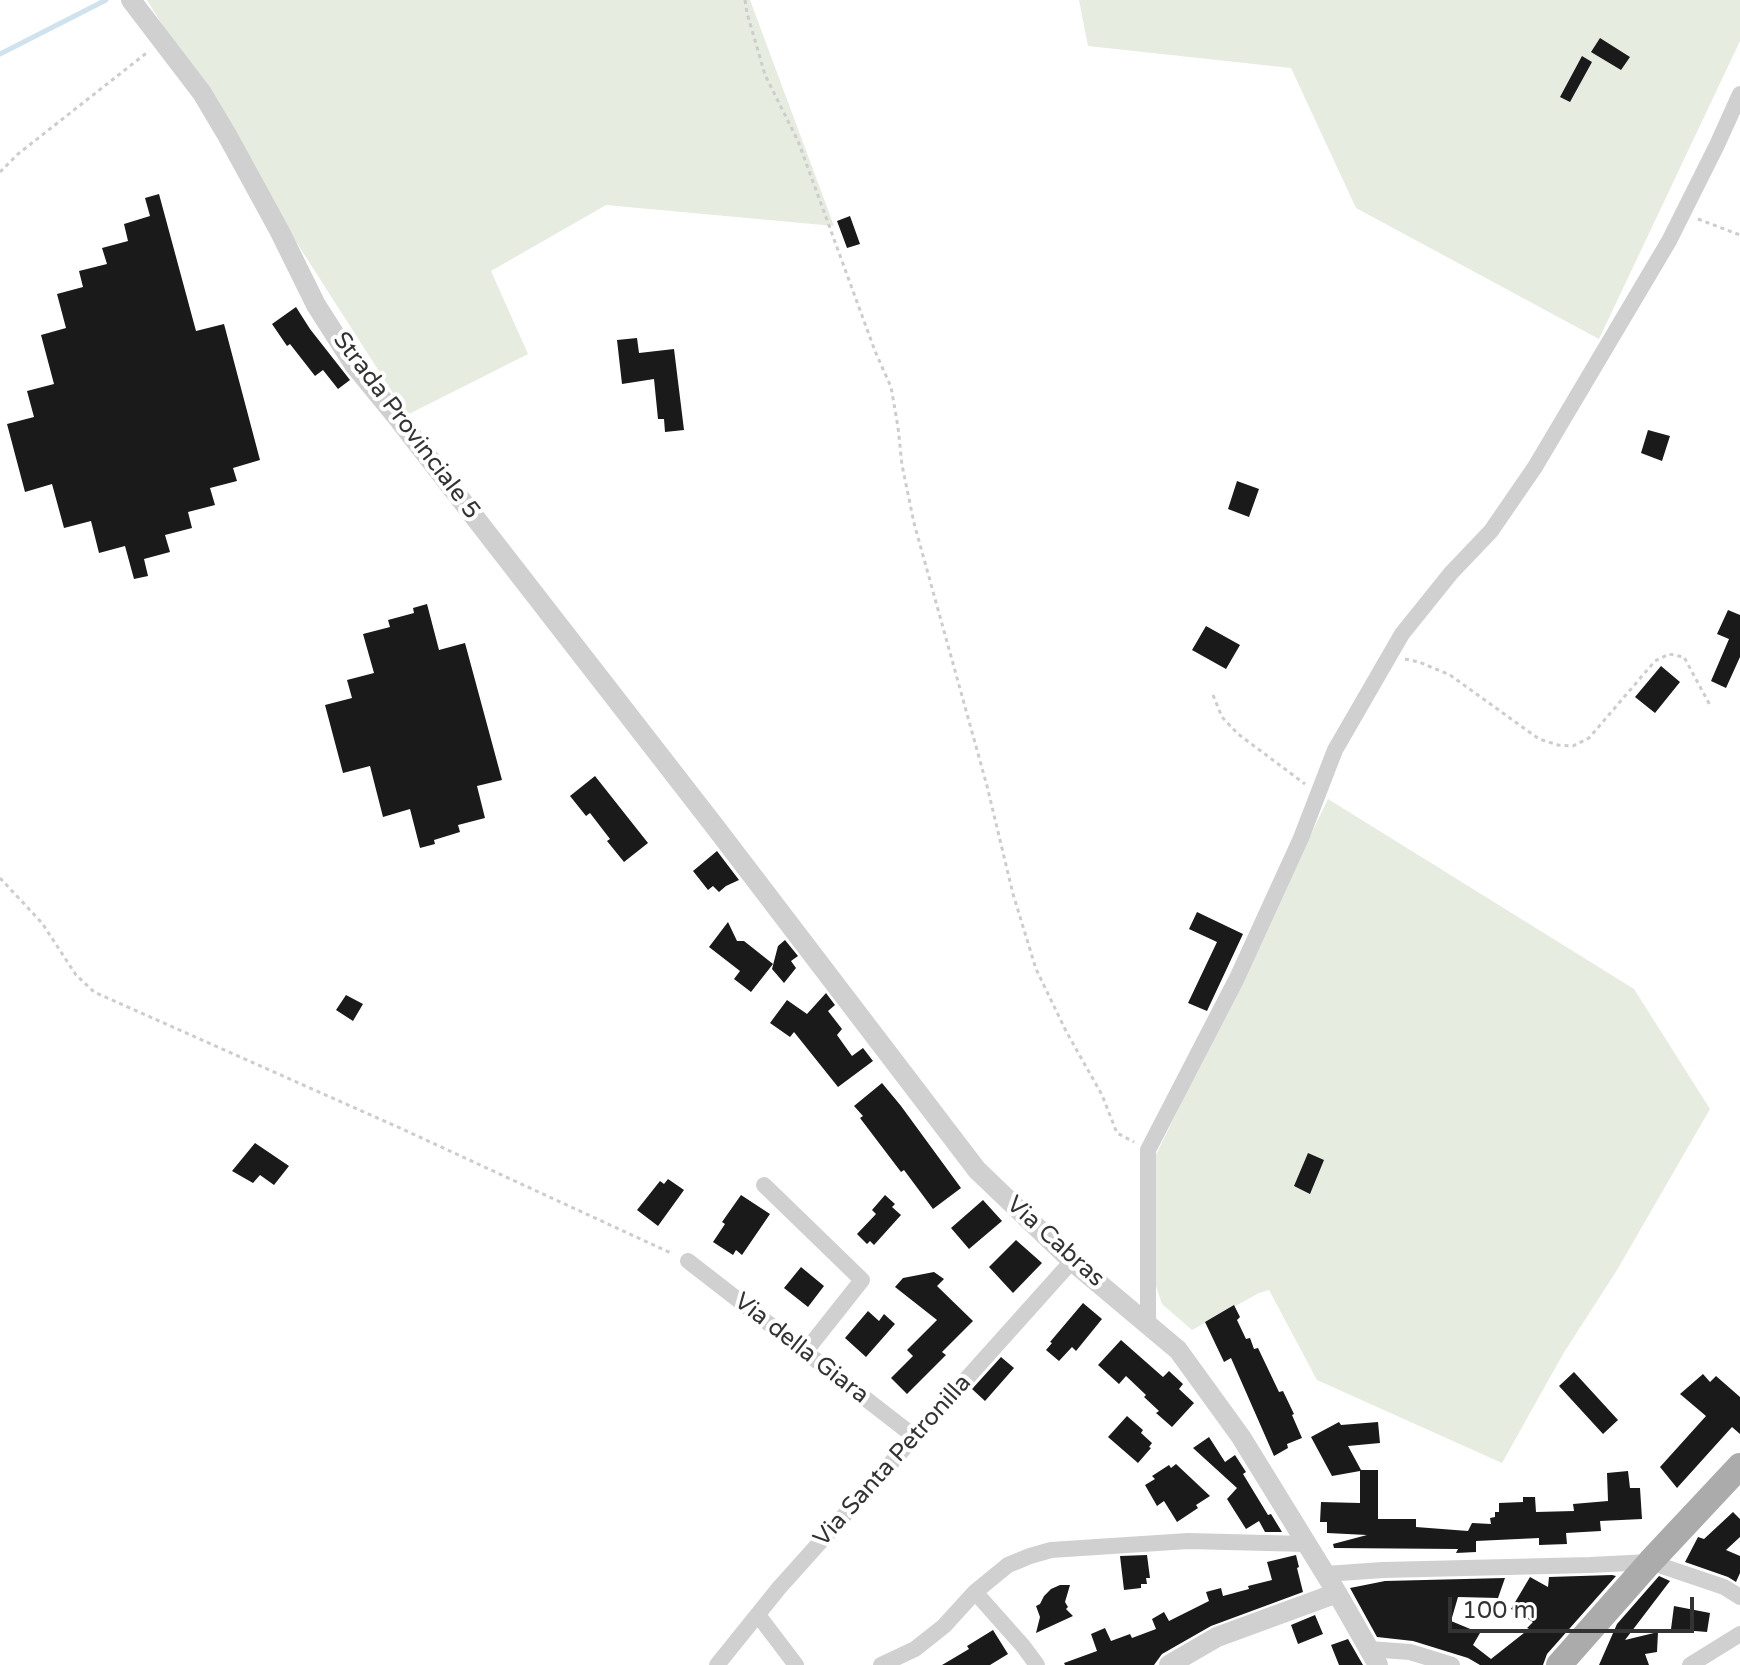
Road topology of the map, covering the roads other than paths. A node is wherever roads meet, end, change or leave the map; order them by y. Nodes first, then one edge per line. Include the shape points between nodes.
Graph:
1 (134, 4) edge
2 (1740, 94) edge
3 (716, 828) joint
4 (764, 1185) dead end
5 (688, 1261) road end
6 (1072, 1261) junction
7 (1148, 1324) junction
8 (805, 1352) junction
9 (915, 1437) junction
10 (1740, 1466) edge
11 (1306, 1544) junction
12 (1650, 1562) junction
13 (1325, 1574) junction
14 (975, 1592) junction
15 (1337, 1593) junction
16 (1740, 1597) edge
17 (758, 1615) junction
18 (1740, 1634) edge
19 (1373, 1657) edge
20 (717, 1665) edge
21 (796, 1665) edge
22 (881, 1665) edge
23 (1037, 1665) edge
24 (1169, 1665) edge
25 (1452, 1665) edge
26 (1559, 1665) edge
27 (1690, 1665) edge

1 - 3 street, Strada Provinciale 5 via 202,93 316,305 355,366
2 - 7 street via 1669,241 1535,467 1491,531 1402,634 1335,750 1237,978 1148,1150
3 - 6 street, Via Cabras via 977,1170
4 - 8 street via 862,1280
5 - 8 street, Via della Giara
6 - 7 street, Via Cabras
6 - 9 street, Via Santa Petronilla
7 - 11 street, Via Cabras via 1178,1350 1206,1388
8 - 9 street, Via della Giara
9 - 17 street, Via Santa Petronilla
10 - 12 main road
11 - 13 street, Via Cabras
11 - 14 street via 1188,1541 1051,1550 1008,1565
12 - 13 street
12 - 16 street
12 - 26 main road
13 - 15 street, Via Cabras
14 - 22 street via 915,1649
14 - 23 street
15 - 19 street, Via Cabras
15 - 24 street via 1217,1637
17 - 20 street, Via Santa Petronilla
17 - 21 street
18 - 27 street
19 - 25 street via 1410,1652

